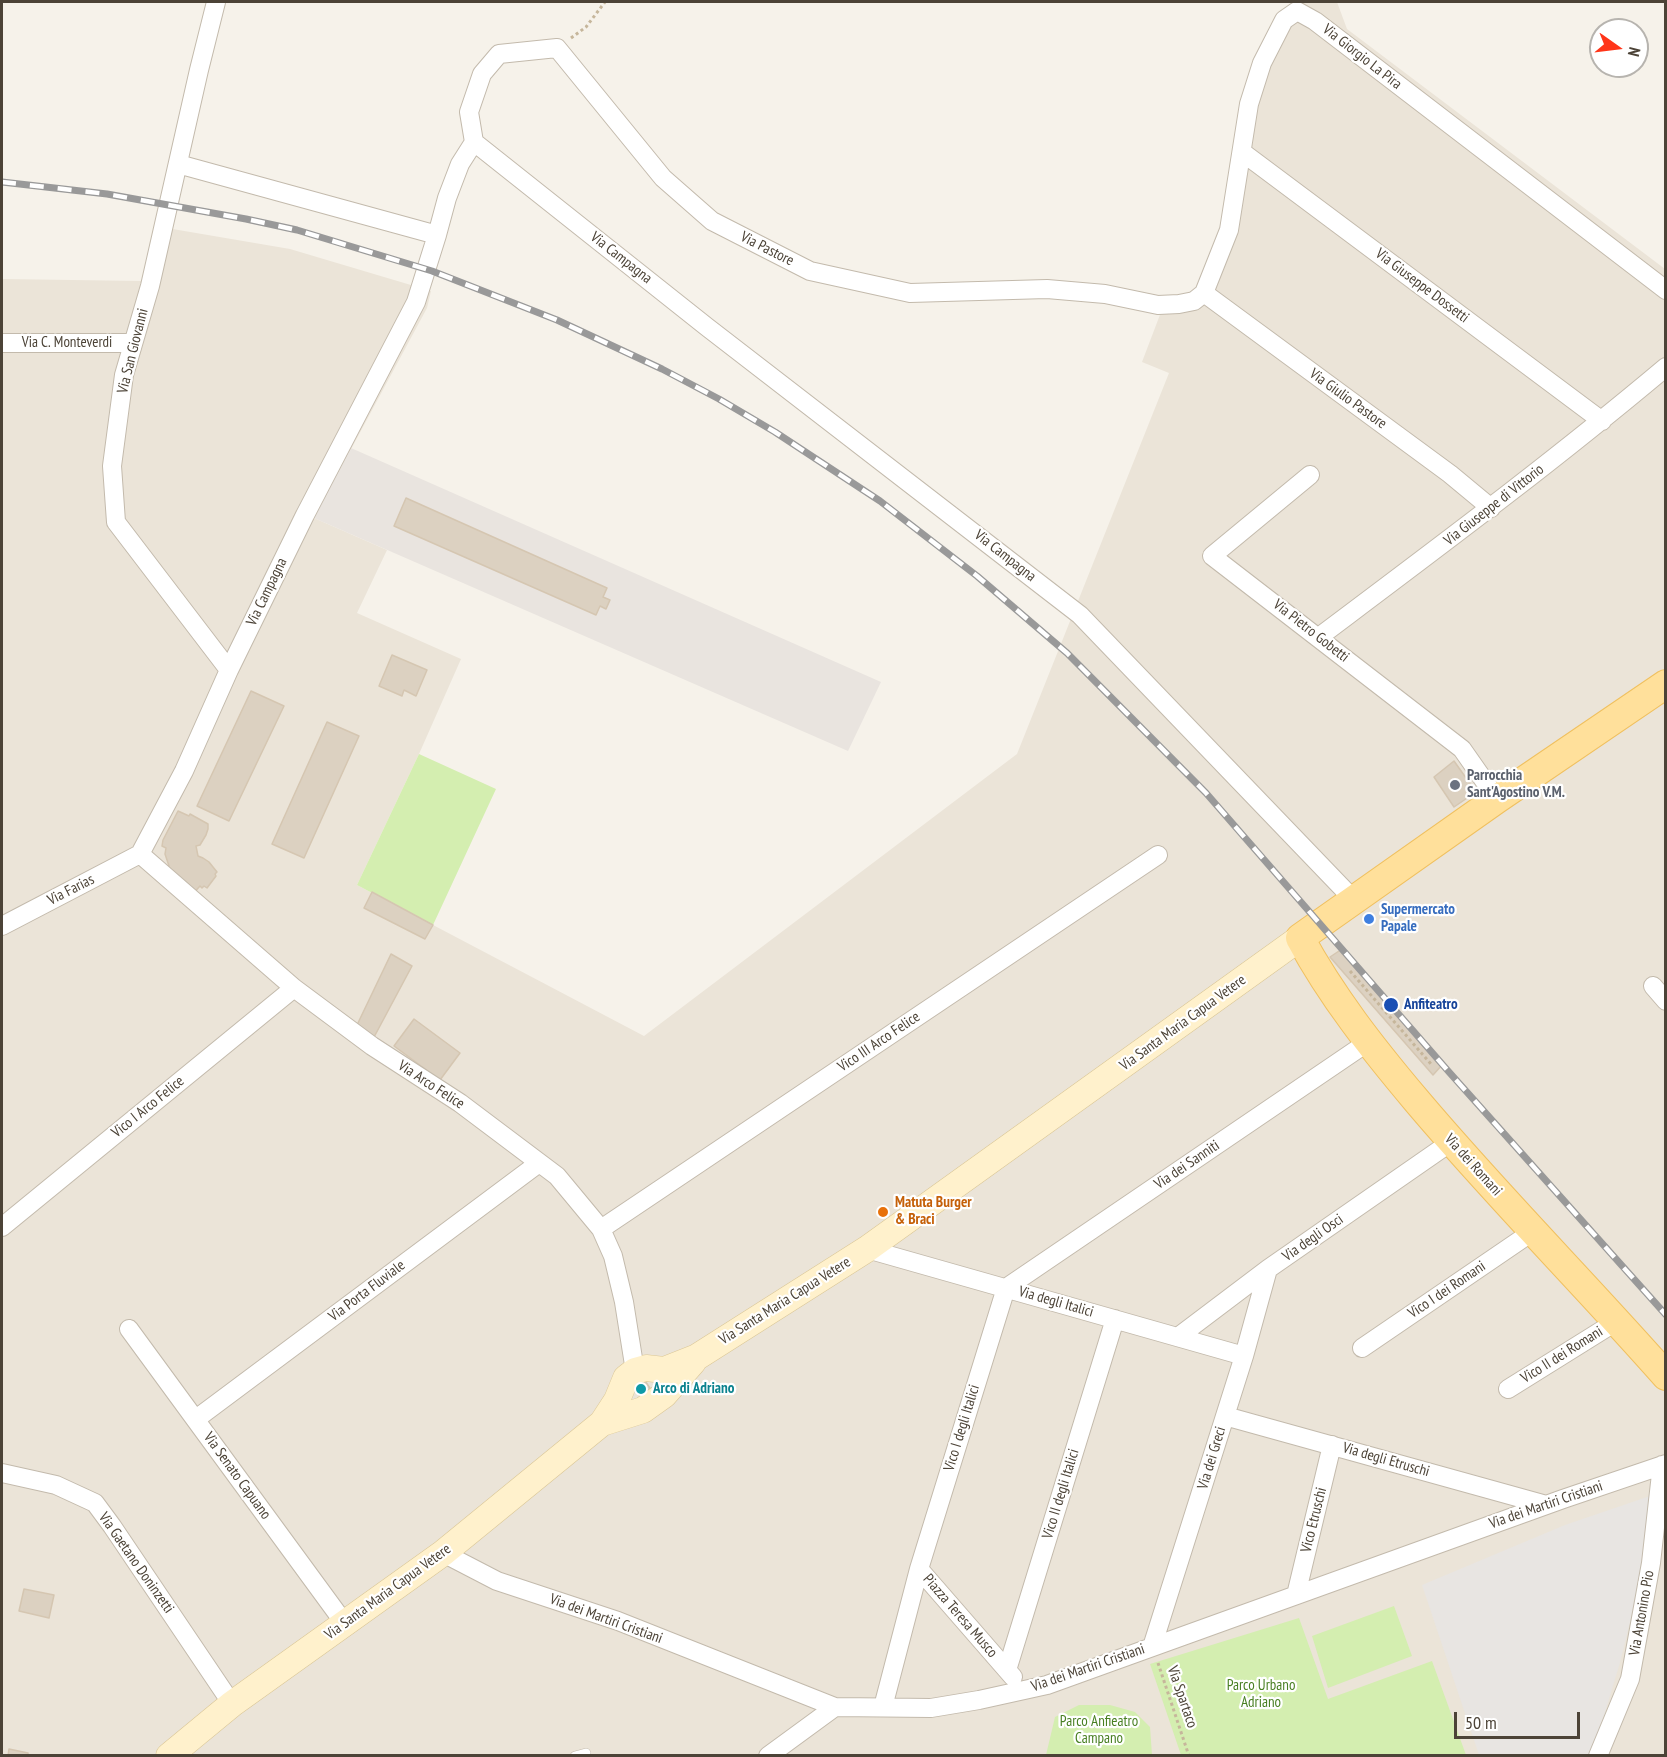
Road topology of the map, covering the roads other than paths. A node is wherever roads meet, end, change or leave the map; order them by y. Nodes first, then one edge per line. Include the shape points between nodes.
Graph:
1 (216, 2) edge
2 (474, 142) junction
3 (1242, 152) junction
4 (178, 164) junction
5 (437, 235) junction
6 (1665, 290) edge
7 (1204, 293) junction
8 (2, 343) edge
9 (132, 343) junction
10 (1665, 367) edge
11 (1602, 421) junction
12 (1311, 475) dead end
13 (1491, 508) junction
14 (1319, 637) junction
15 (229, 670) junction
16 (1665, 684) edge
17 (1497, 799) junction
18 (140, 854) junction
19 (1158, 855) dead end
20 (1353, 899) junction
21 (2, 926) edge
22 (1300, 938) junction
23 (1653, 986) dead end
24 (294, 988) junction
25 (1665, 1001) edge
26 (1368, 1042) junction
27 (1451, 1142) junction
28 (539, 1162) junction
29 (2, 1227) edge
30 (600, 1230) junction
31 (1532, 1232) junction
32 (867, 1249) junction
33 (1268, 1269) junction
34 (1006, 1288) junction
35 (1115, 1319) junction
36 (1617, 1321) junction
37 (129, 1329) dead end
38 (1178, 1337) junction
39 (1362, 1348) dead end
40 (1244, 1356) junction
41 (697, 1357) junction
42 (635, 1371) junction
43 (1665, 1376) edge
44 (1508, 1389) dead end
45 (1225, 1416) junction
46 (196, 1419) junction
47 (603, 1423) junction
48 (1332, 1445) junction
49 (1664, 1463) edge
50 (2, 1473) edge
51 (1546, 1505) junction
52 (443, 1553) junction
53 (919, 1569) junction
54 (1296, 1595) junction
55 (345, 1624) junction
56 (1152, 1647) junction
57 (1007, 1670) junction
58 (1024, 1690) junction
59 (232, 1704) junction
60 (835, 1707) junction
61 (883, 1707) junction
62 (586, 1753) dead end
63 (169, 1755) edge
64 (575, 1755) edge
65 (768, 1755) edge
66 (1598, 1755) edge

1 - 4 street, Via San Giovanni
2 - 5 street, Via Campagna via 460,164
2 - 7 street, Via Pastore via 469,112 482,74 499,54 557,48 663,178 712,221 810,271 910,294 1047,289 1105,294 1158,305 1194,301
2 - 20 street, Via Campagna via 1080,615
3 - 6 street, Via Giorgio La Pira via 1262,63 1284,20 1297,11
3 - 7 street, Via Giorgio La Pira via 1229,230
3 - 11 street, Via Giuseppe Dossetti
4 - 5 street
4 - 9 street, Via San Giovanni via 150,286
5 - 15 street, Via Campagna via 416,302
7 - 13 street, Via Giulio Pastore
8 - 9 street, Via C. Monteverdi
9 - 15 street, Via San Giovanni via 112,466 116,522
10 - 11 street, Via Giuseppe di Vittorio
11 - 13 street, Via Giuseppe di Vittorio
12 - 14 street, Via Pietro Gobetti via 1212,556
13 - 14 street, Via Giuseppe di Vittorio
14 - 17 street, Via Pietro Gobetti via 1462,749
15 - 18 street, Via Campagna via 184,771
16 - 17 main road, Via Santa Maria Capua Vetere
17 - 20 main road, Via Santa Maria Capua Vetere
18 - 21 street, Via Farias
18 - 24 street, Via Arco Felice
19 - 30 street, Vico III Arco Felice
20 - 22 main road, Via Santa Maria Capua Vetere
22 - 26 main road, Via dei Romani via 1319,973
22 - 32 main road, Via Santa Maria Capua Vetere
23 - 25 street
24 - 28 street, Via Arco Felice
24 - 29 street, Vico I Arco Felice
26 - 27 main road, Via dei Romani
26 - 34 street, Via dei Sanniti
27 - 31 main road, Via dei Romani
27 - 33 street, Via degli Osci
28 - 30 street, Via Arco Felice via 557,1176
28 - 46 street, Via Porta Fluviale
30 - 42 street, Via Arco Felice via 613,1256
31 - 36 main road, Via dei Romani
31 - 39 street, Vico I dei Romani
32 - 34 street, Via degli Italici
32 - 41 main road, Via Santa Maria Capua Vetere
33 - 38 street, Via degli Osci
33 - 40 street, Via dei Greci
34 - 35 street, Via degli Italici
34 - 53 street, Vico I degli Italici
35 - 38 street, Via degli Italici
35 - 57 street, Vico II degli Italici
36 - 43 main road, Via dei Romani
36 - 44 street, Vico II dei Romani
37 - 46 street, Via Senato Capuano
38 - 40 street, Via degli Italici
40 - 45 street, Via dei Greci
41 - 42 main road via 664,1370
41 - 47 main road via 664,1395 643,1410
42 - 47 main road via 626,1378
45 - 48 street, Via degli Etruschi
45 - 56 street, Via dei Greci
46 - 55 street, Via Senato Capuano
47 - 52 main road, Via Santa Maria Capua Vetere
48 - 51 street, Via degli Etruschi
48 - 54 street, Vico Etruschi
49 - 51 street, Via dei Martiri Cristiani
49 - 66 street, Via Antonino Pio via 1630,1678
50 - 59 street, Via Gaetano Doninzetti via 56,1485 95,1503
51 - 54 street, Via dei Martiri Cristiani
52 - 55 main road, Via Santa Maria Capua Vetere
52 - 60 street, Via dei Martiri Cristiani via 497,1581 618,1621
53 - 57 street, Piazza Teresa Musco
53 - 61 street, Piazza Teresa Musco
54 - 56 street, Via dei Martiri Cristiani
55 - 59 main road, Via Santa Maria Capua Vetere
56 - 58 street, Via dei Martiri Cristiani
57 - 58 street, Piazza Teresa Musco
58 - 61 street, Via dei Martiri Cristiani via 931,1708
59 - 63 main road, Via Santa Maria Capua Vetere
60 - 61 street, Via dei Martiri Cristiani
60 - 65 street
62 - 64 lane

